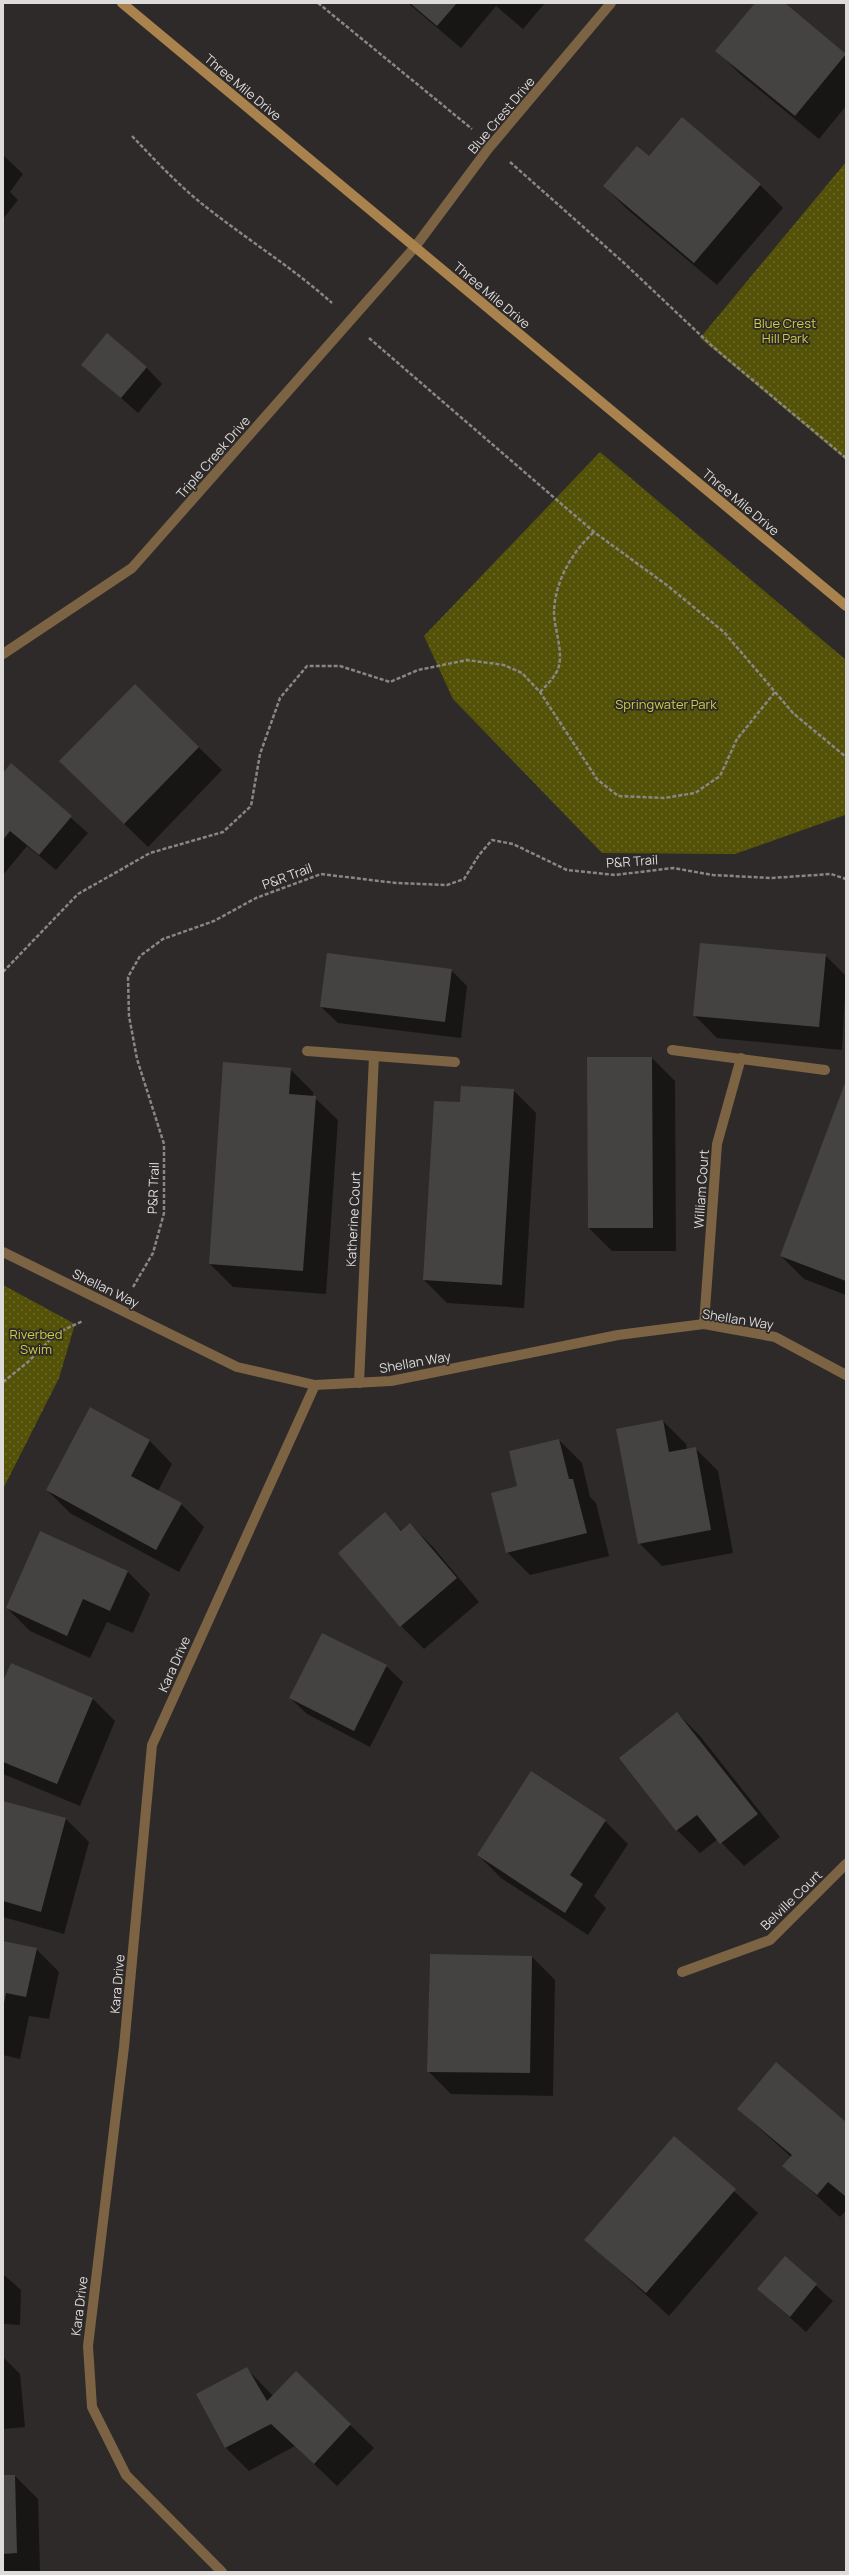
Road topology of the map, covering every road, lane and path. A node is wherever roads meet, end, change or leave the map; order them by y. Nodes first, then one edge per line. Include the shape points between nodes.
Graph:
1 (122, 3) edge
2 (318, 3) edge
3 (611, 3) edge
4 (132, 136) dead end
5 (491, 146) junction
6 (415, 247) junction
7 (351, 320) junction
8 (846, 458) edge
9 (594, 532) junction
10 (846, 606) edge
11 (3, 654) edge
12 (540, 692) junction
13 (776, 692) junction
14 (846, 758) edge
15 (846, 879) edge
16 (3, 972) edge
17 (672, 1050) dead end
18 (308, 1051) dead end
19 (374, 1056) junction
20 (741, 1058) junction
21 (455, 1062) dead end
22 (825, 1070) dead end
23 (3, 1252) edge
24 (118, 1309) junction
25 (704, 1324) junction
26 (846, 1375) edge
27 (3, 1382) edge
28 (359, 1383) junction
29 (315, 1385) junction
30 (846, 1864) edge
31 (682, 1972) dead end
32 (222, 2572) edge

1 - 6 main road, Three Mile Drive
2 - 5 path
3 - 5 street, Blue Crest Drive
4 - 7 path via 166,172 206,206 311,285
5 - 6 street, Blue Crest Drive
5 - 8 path via 617,257 712,346
6 - 7 street, Triple Creek Drive
6 - 10 main road, Three Mile Drive
7 - 9 path
7 - 11 street, Triple Creek Drive via 132,568
9 - 12 path via 578,547 562,577 554,612 560,645 557,672
9 - 13 path via 668,586 724,632
12 - 13 path via 597,779 618,796 664,798 695,793 720,776 737,739
12 - 16 path via 522,673 504,665 468,660 418,670 390,682 340,666 307,666 280,698 260,754 251,806 223,832 150,853 78,894
13 - 14 path via 793,713
15 - 24 path, P&R Trail via 831,874 771,878 713,876 673,868 615,875 567,870 513,844 492,840 479,854 464,879 447,885 396,883 321,874 256,898 214,921 163,939 140,956 128,977 128,995 137,1059 164,1144 164,1213 153,1253
17 - 20 street
18 - 19 street
19 - 21 street
19 - 28 street, Katherine Court
20 - 22 street
20 - 25 street, William Court via 717,1144
23 - 24 street, Shellan Way
24 - 27 path via 57,1333
24 - 29 street, Shellan Way via 237,1367
25 - 26 street, Shellan Way via 775,1337
25 - 28 street, Shellan Way via 618,1334 391,1382
28 - 29 street, Shellan Way
29 - 32 street, Kara Drive via 152,1745 124,2046 88,2346 92,2407 126,2475
30 - 31 street, Belville Court via 770,1940

